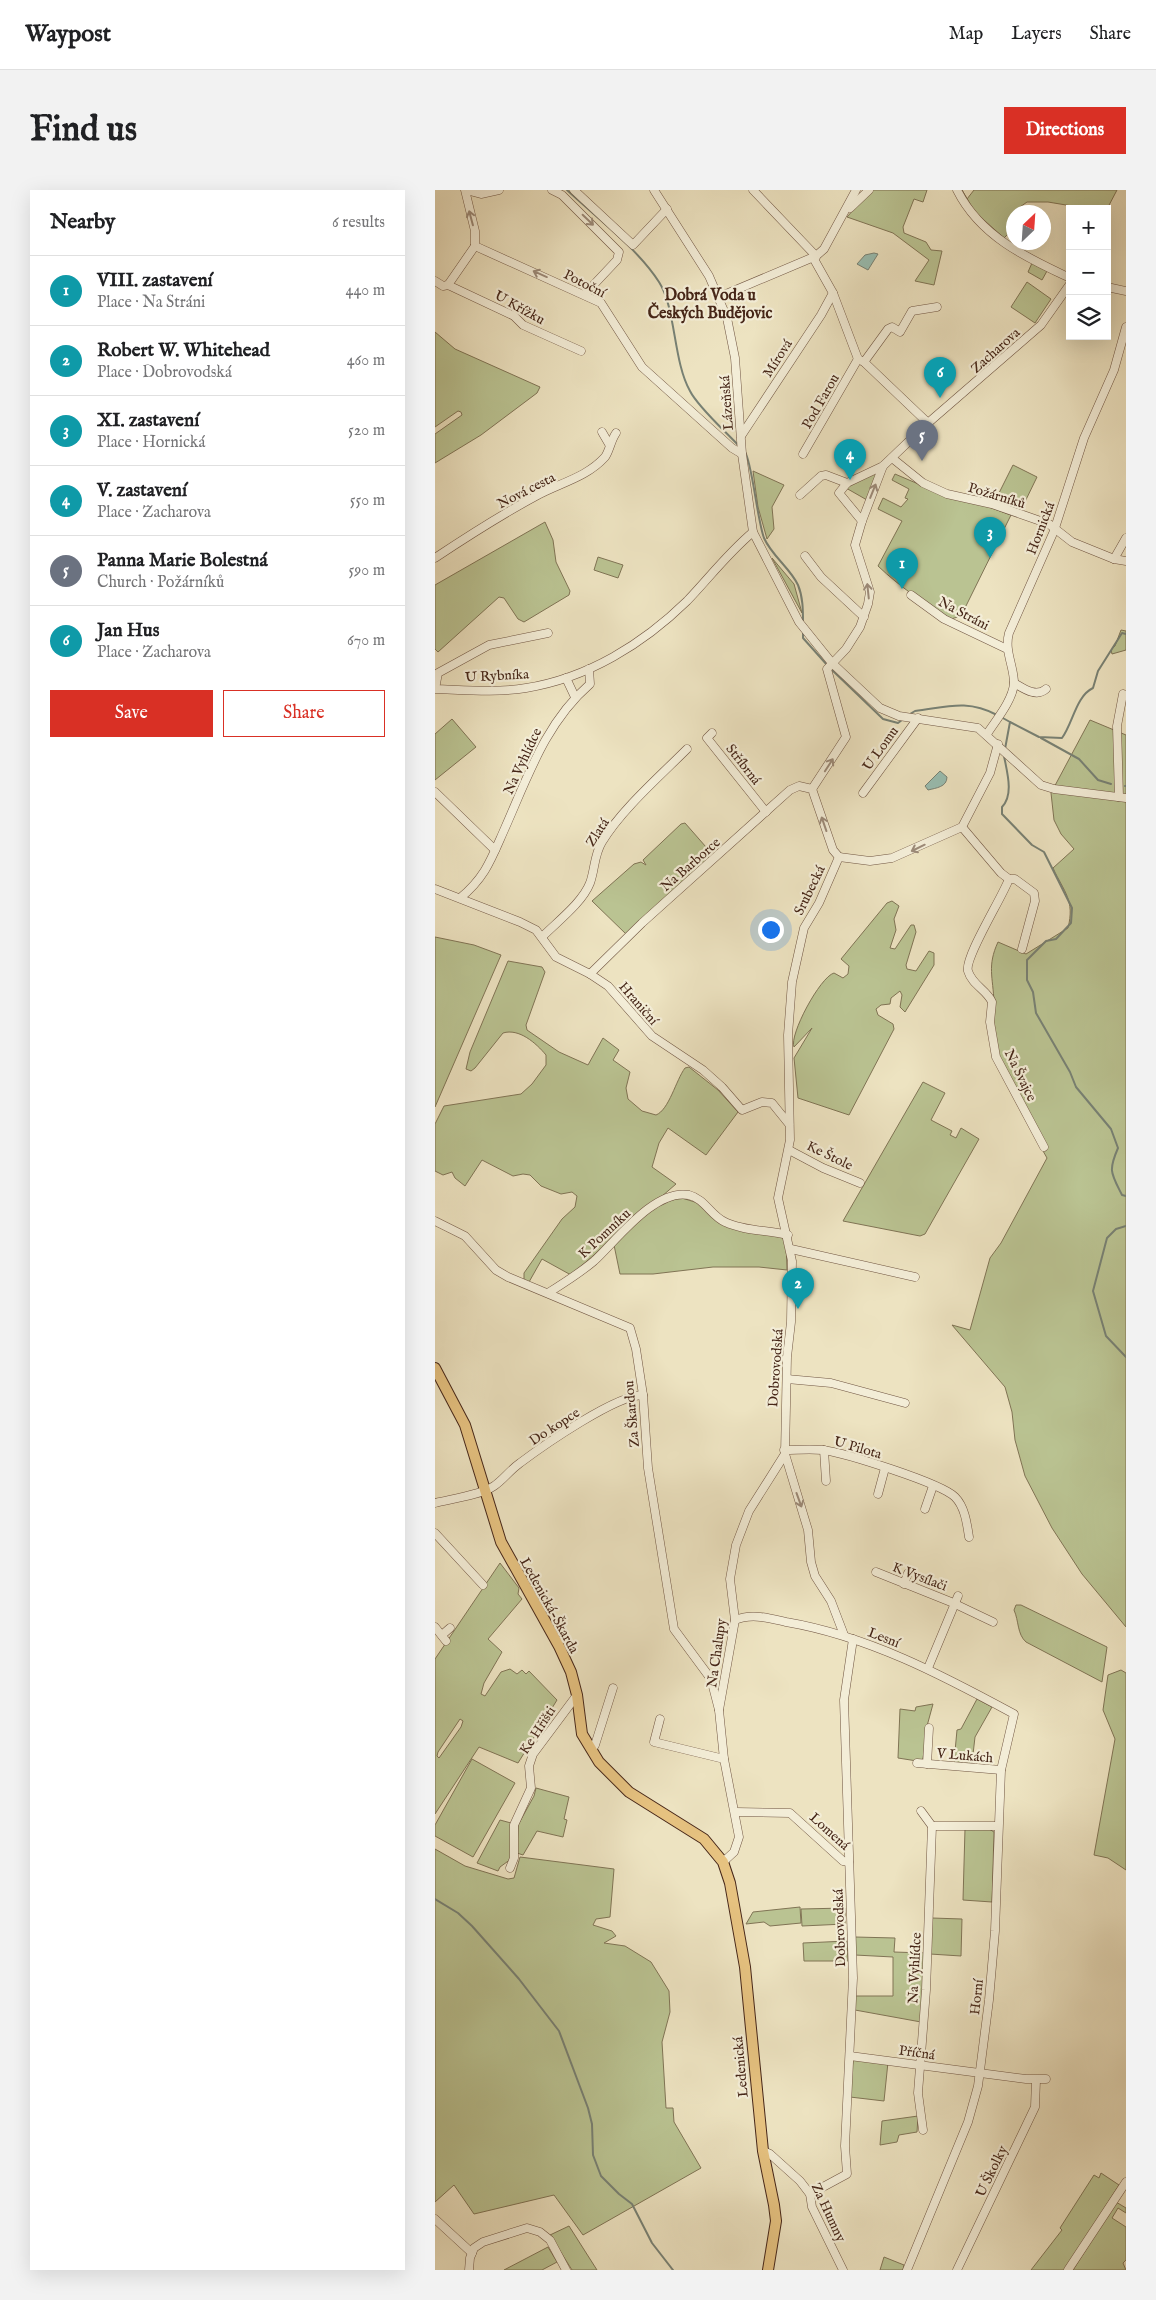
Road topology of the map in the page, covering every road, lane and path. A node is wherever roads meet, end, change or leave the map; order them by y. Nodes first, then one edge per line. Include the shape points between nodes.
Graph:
1 (465, 190) edge
2 (499, 190) edge
3 (552, 190) edge
4 (574, 190) edge
5 (654, 190) edge
6 (753, 190) edge
7 (856, 190) edge
8 (869, 190) edge
9 (958, 192) edge
10 (667, 209) junction
11 (844, 213) junction
12 (475, 246) junction
13 (817, 256) junction
14 (1066, 276) edge
15 (435, 281) edge
16 (448, 285) junction
17 (1111, 288) edge
18 (1066, 290) edge
19 (1126, 291) edge
20 (833, 293) junction
21 (585, 294) junction
22 (719, 297) junction
23 (937, 307) dead end
24 (1126, 327) edge
25 (581, 351) dead end
26 (861, 361) junction
27 (928, 423) junction
28 (602, 432) dead end
29 (616, 433) dead end
30 (741, 436) junction
31 (609, 444) junction
32 (742, 454) junction
33 (803, 454) dead end
34 (891, 458) junction
35 (883, 466) junction
36 (847, 483) junction
37 (799, 495) dead end
38 (862, 521) junction
39 (1054, 530) junction
40 (753, 532) junction
41 (1126, 538) edge
42 (805, 556) dead end
43 (435, 558) edge
44 (1113, 559) junction
45 (1126, 561) edge
46 (911, 595) dead end
47 (864, 617) junction
48 (548, 633) dead end
49 (1007, 649) junction
50 (830, 666) junction
51 (589, 669) junction
52 (566, 678) junction
53 (1014, 683) junction
54 (435, 689) edge
55 (1046, 689) dead end
56 (1123, 694) dead end
57 (575, 696) junction
58 (915, 718) junction
59 (1117, 726) junction
60 (1126, 729) edge
61 (712, 733) dead end
62 (987, 734) junction
63 (999, 745) junction
64 (687, 749) dead end
65 (813, 789) junction
66 (435, 792) edge
67 (863, 793) dead end
68 (1122, 798) edge
69 (766, 812) junction
70 (962, 827) junction
71 (495, 850) junction
72 (839, 857) junction
73 (1009, 879) junction
74 (435, 889) edge
75 (460, 898) junction
76 (542, 936) junction
77 (1023, 949) dead end
78 (590, 974) junction
79 (788, 1035) joint
80 (789, 1124) junction
81 (1043, 1147) dead end
82 (789, 1150) junction
83 (860, 1183) dead end
84 (435, 1221) edge
85 (788, 1235) junction
86 (791, 1249) junction
87 (915, 1277) dead end
88 (548, 1294) junction
89 (435, 1368) edge
90 (787, 1379) junction
91 (643, 1395) junction
92 (905, 1403) dead end
93 (824, 1450) junction
94 (785, 1452) junction
95 (885, 1468) junction
96 (826, 1482) dead end
97 (933, 1486) junction
98 (485, 1491) junction
99 (877, 1494) dead end
100 (435, 1503) edge
101 (925, 1509) dead end
102 (435, 1533) edge
103 (969, 1536) dead end
104 (876, 1572) dead end
105 (908, 1573) dead end
106 (904, 1584) junction
107 (483, 1585) dead end
108 (956, 1600) junction
109 (735, 1620) junction
110 (993, 1622) dead end
111 (435, 1627) edge
112 (450, 1628) dead end
113 (844, 1635) junction
114 (853, 1639) junction
115 (928, 1668) junction
116 (613, 1688) dead end
117 (577, 1695) junction
118 (719, 1710) junction
119 (1014, 1714) joint
120 (660, 1719) dead end
121 (929, 1728) dead end
122 (592, 1750) junction
123 (724, 1759) junction
124 (917, 1763) dead end
125 (927, 1764) junction
126 (1001, 1770) junction
127 (736, 1812) junction
128 (921, 1812) dead end
129 (932, 1826) junction
130 (998, 1826) junction
131 (723, 1862) junction
132 (849, 1862) junction
133 (510, 1868) dead end
134 (850, 2056) junction
135 (919, 2065) junction
136 (980, 2073) junction
137 (1046, 2079) dead end
138 (1037, 2080) junction
139 (923, 2130) dead end
140 (763, 2151) junction
141 (1126, 2182) edge
142 (810, 2194) junction
143 (435, 2219) edge
144 (472, 2253) junction
145 (469, 2270) edge
146 (566, 2270) edge
147 (768, 2270) edge
148 (843, 2270) edge
149 (907, 2270) edge
150 (957, 2270) edge
151 (1068, 2270) edge

1 - 2 street via 481,194
12 -> 1 street via 475,231
3 -> 21 street via 562,195 618,250 617,260
4 - 10 street via 633,245
5 - 10 street, Lázeňská
6 - 13 street
7 - 11 street
8 - 11 street
9 - 14 street via 970,214 992,235
10 - 22 street, Lázeňská
11 - 13 street via 825,249
12 - 16 street
21 -> 12 street, Potoční
13 - 20 street via 815,261
13 - 22 street
15 - 16 street, U Křížku
16 - 25 street, U Křížku
17 - 19 street
18 - 27 street, Zacharova via 1041,325
20 - 26 street
20 - 30 street, Mírová
21 - 32 street, Potoční via 606,307 651,376
22 - 30 street, Lázeňská via 735,358
23 - 26 street, Pod Farou via 912,311 900,332 892,327 888,329
24 - 39 street, Hornická via 1114,370 1084,438
26 - 27 street
26 - 33 street, Pod Farou
27 - 34 street, Zacharova
28 - 31 street
29 - 31 street, Nová cesta
30 - 32 street, Lázeňská
31 - 43 street, Nová cesta via 604,457 575,480 549,488 520,504
32 - 40 street, Lázeňská
34 - 35 street, Zacharova
34 - 39 street, Požárníků via 923,483 947,494 992,504 1049,524
35 - 36 street, Zacharova
38 -> 35 street, Zacharova
36 - 37 street via 821,476
36 - 38 street via 839,493
47 -> 38 street, Zacharova via 871,592 855,545
39 - 44 street, Požárníků via 1072,542
39 - 49 street, Hornická via 1009,633
40 - 50 street, Lázeňská via 799,622
40 - 51 street via 647,636
41 - 44 street
42 - 47 street via 821,577
44 - 45 street, Požárníků
46 - 49 street, Na Stráni via 944,619
47 - 50 street, Zacharova via 846,649
48 - 54 street via 489,645 438,673
49 - 53 street, Hornická
50 - 58 street via 880,708
65 -> 50 street via 846,734 835,705
51 - 52 street, U Rybníka
51 - 57 street, Na Vyhlídce via 590,684
52 - 54 street, U Rybníka via 526,688 492,691
52 - 57 street
53 - 55 street via 1032,693
53 - 62 street via 1013,691
56 - 59 street
57 - 71 street, Na Vyhlídce via 546,736
58 - 62 street via 973,726
58 - 67 street, U Lomu
59 - 60 street
59 - 68 street
61 - 69 street, Stříbrná via 707,738
62 - 63 street
63 - 68 street via 1041,785
63 - 70 street via 990,772
64 - 76 street, Zlatá via 642,794 602,842 585,894
65 - 69 street, Na Barborce via 799,786 790,790
72 -> 65 street via 833,850
66 - 71 street
69 - 78 street, Na Barborce via 642,922
70 -> 72 street, Srubecká via 892,858 870,861
70 - 73 street
71 - 75 street, Na Vyhlídce via 483,877
72 - 79 street, Srubecká via 800,941 792,982
73 - 77 street via 1015,879 1035,893
73 - 81 street, Na Švajce via 971,954 968,970 971,979 992,1002 990,1022 996,1057
74 - 75 street, Hraniční
75 - 76 street, Hraniční via 520,922
76 - 78 street, Hraniční via 555,957
78 - 80 street, Hraniční via 615,992 652,1036 703,1070 742,1110 762,1102 772,1103
79 - 80 street, Dobrovodská
80 - 82 street, Dobrovodská
82 - 83 street, Ke Štole
82 - 85 street, Dobrovodská via 778,1198
84 - 88 street, Za Škardou via 465,1236 496,1270
85 - 86 street, Dobrovodská
85 - 88 street, K Pomníku via 736,1227 722,1221 700,1200 683,1194 651,1207 629,1224 594,1261
86 - 87 street
86 - 90 street, Dobrovodská via 793,1288
88 - 91 street, Za Škardou via 630,1328 637,1348
89 - 98 main road, Ledenická-Škarda via 465,1425
90 - 92 street via 831,1382
90 - 94 street, Dobrovodská
91 - 98 street, Do kopce via 602,1409 519,1464
91 - 118 street, Za Škardou via 649,1468 674,1629 711,1680
93 - 94 street, U Pilota
93 - 95 street, U Pilota
93 - 96 street, U Pilota
94 - 109 street, Na Chalupy via 749,1511 736,1545 730,1579
94 -> 113 street, Dobrovodská via 809,1530 813,1569 831,1601
95 - 97 street, U Pilota
95 - 99 street, U Pilota
97 - 101 street
97 - 103 street, U Pilota via 956,1498 963,1509
98 - 100 street
98 - 117 main road, Ledenická-Škarda via 501,1542 559,1646
102 - 107 street
104 - 106 street, K Vysílači
105 - 106 street
106 - 108 street, K Vysílači
108 - 110 street, K Vysílači
108 - 115 street, K Vysílači
109 - 113 street, Lesní via 748,1615
109 - 118 street, Na Chalupy
111 - 112 street via 444,1638
113 - 114 street, Lesní
114 - 115 street, Lesní
114 - 132 street, Dobrovodská via 844,1700
115 - 119 street, Lesní
116 - 122 street
117 - 122 main road, Ledenická-Škarda via 582,1734
117 - 133 street, Ke Hřišti via 533,1754 529,1766 531,1788 514,1825 514,1858
118 - 123 street, Na Chalupy
119 - 126 street, Horní
120 - 123 street via 654,1742
121 - 125 street, V Lukách
122 - 131 main road, Ledenická-Škarda via 608,1773 629,1792 704,1839
123 - 127 street, Na Chalupy
124 - 125 street, V Lukách
125 - 126 street, V Lukách
126 - 130 street, Horní
127 - 131 street, Na Chalupy via 739,1837 734,1852
127 - 132 street, Lomená via 790,1813 843,1861
128 - 129 street
129 - 130 street
129 - 135 street, Na Vyhlídce via 926,1990
130 - 136 street, Horní via 995,1931
131 - 140 main road, Ledenická via 731,1883 745,1967
132 - 134 street, Dobrovodská via 853,1978
134 - 135 street, Příčná
134 - 142 street, Dobrovodská via 845,2146 847,2174
135 - 136 street, Příčná
135 - 139 street, Na Vyhlídce via 918,2093
136 - 138 street, Příčná
136 - 149 street, Horní via 967,2122
137 - 138 street, Příčná
138 - 150 street, U Školky via 1035,2107
140 - 142 street, Za Humny via 771,2154 800,2180
140 - 147 main road, Ledenická via 776,2221
141 - 151 street
142 - 148 street, Za Humny via 812,2207
143 - 144 street
144 - 145 street
144 - 146 street via 483,2242 527,2228 550,2240

